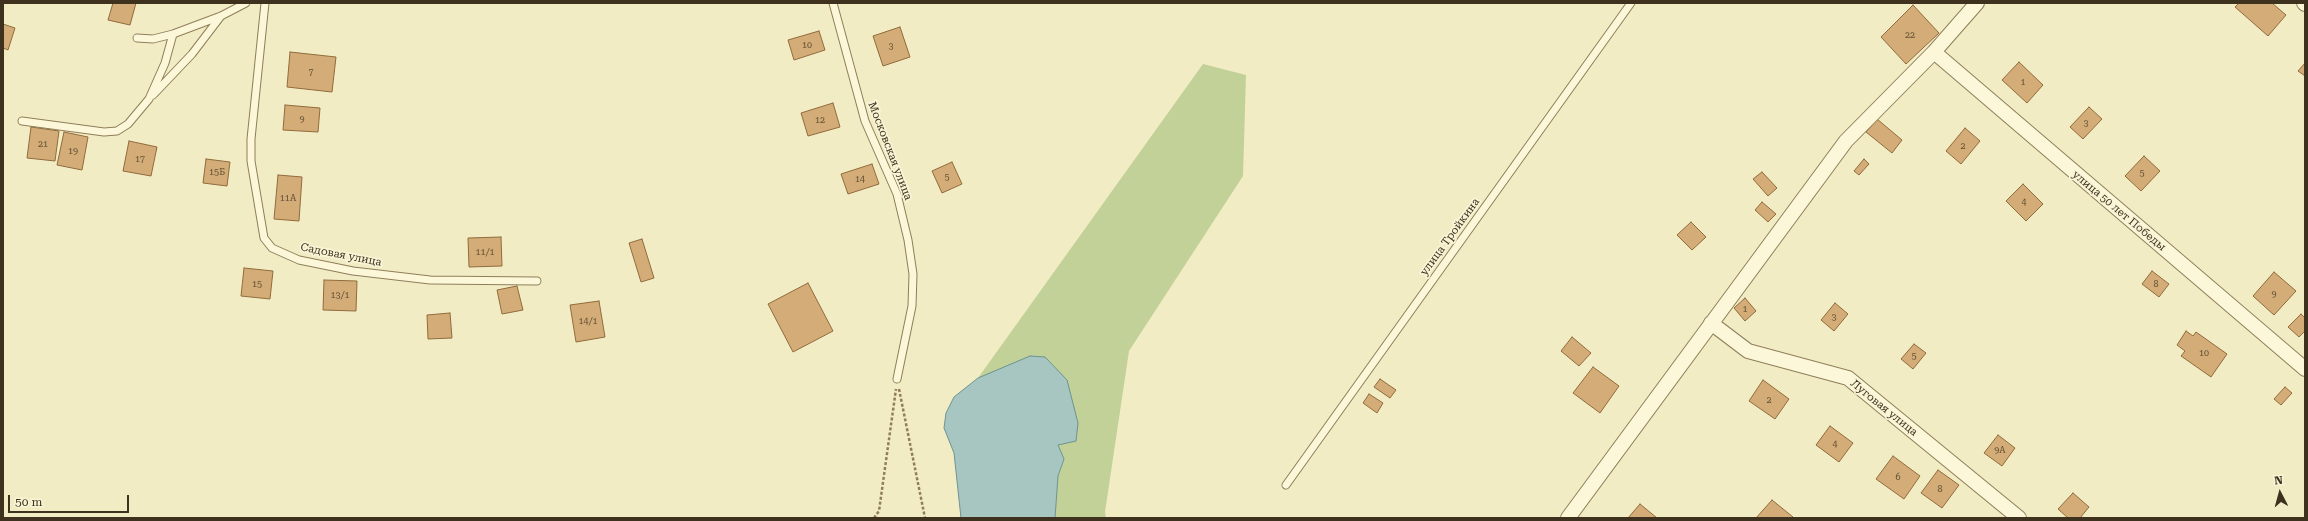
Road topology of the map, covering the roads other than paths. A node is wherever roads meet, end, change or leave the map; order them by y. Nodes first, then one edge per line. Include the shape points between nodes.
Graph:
1 (246, 3) edge
2 (265, 3) edge
3 (833, 3) edge
4 (1631, 3) edge
5 (1977, 3) edge
6 (221, 16) junction
7 (173, 34) junction
8 (137, 38) dead end
9 (1934, 52) junction
10 (149, 99) junction
11 (22, 121) dead end
12 (537, 280) dead end
13 (1711, 322) junction
14 (2305, 369) edge
15 (897, 379) road end
16 (1286, 485) dead end
17 (1568, 518) edge
18 (2018, 518) edge

1 - 6 lane
2 - 12 lane, Садовая улица via 251,161 264,238 272,248 299,260 353,271 430,280
3 - 15 lane, Московская улица via 865,121 896,194 908,240 913,274 912,306
4 - 16 lane, улица Тройкина
5 - 9 street
6 - 7 lane
6 - 10 lane via 192,54
7 - 8 lane via 153,39
7 - 10 lane via 165,63
9 - 13 street via 1846,141
9 - 14 street, улица 50 лет Победы
10 - 11 lane via 128,124 117,131 104,132
13 - 17 street
13 - 18 street, Луговая улица via 1748,351 1848,378

